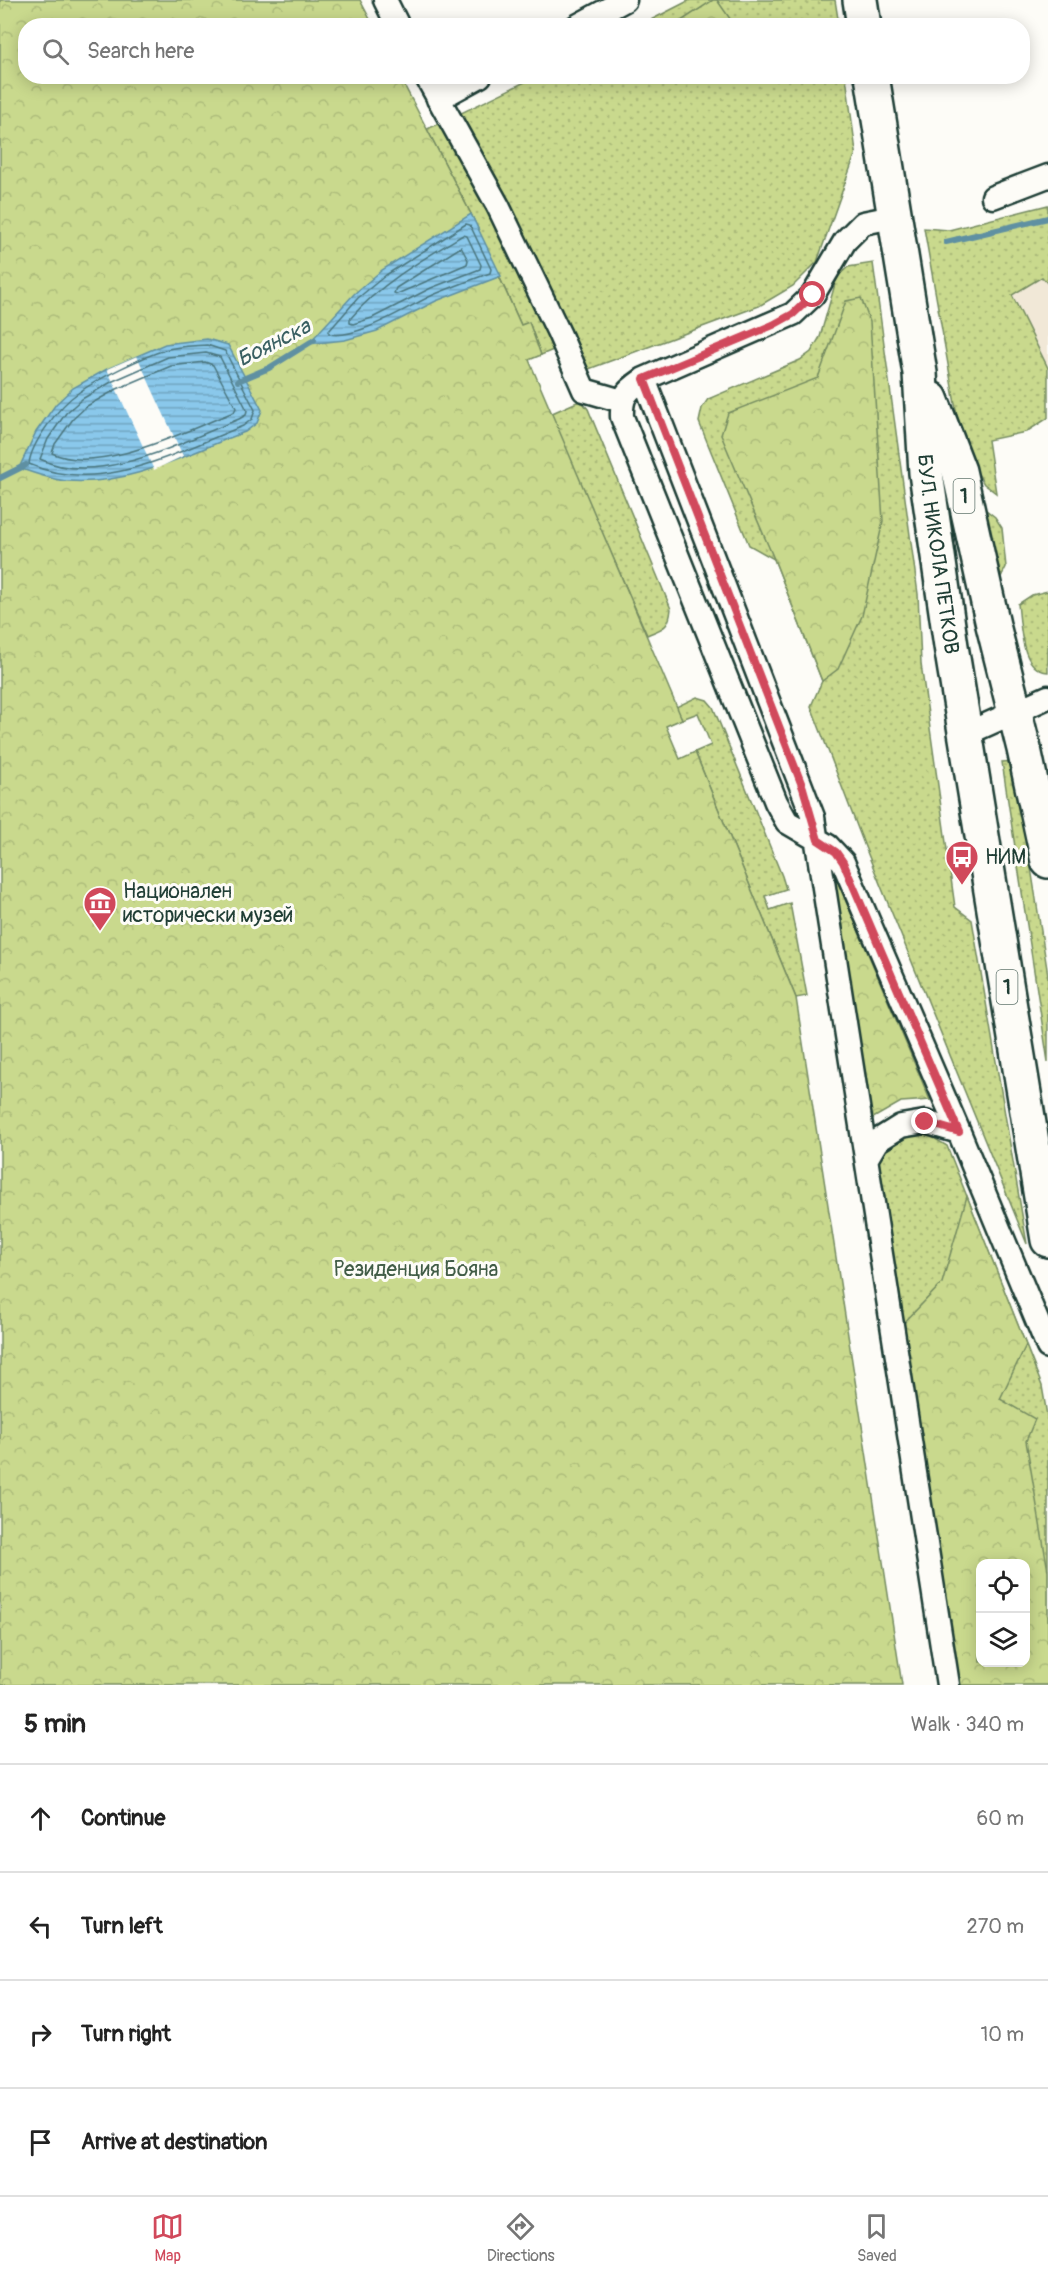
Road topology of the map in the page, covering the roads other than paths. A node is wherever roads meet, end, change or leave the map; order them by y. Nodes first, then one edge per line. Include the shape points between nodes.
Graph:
1 (385, 0) edge
2 (860, 0) edge
3 (621, 1) edge
4 (394, 18) edge
5 (591, 18) edge
6 (863, 18) edge
7 (430, 84) edge
8 (465, 84) edge
9 (873, 84) edge
10 (438, 99) junction
11 (1048, 176) edge
12 (993, 197) dead end
13 (893, 217) junction
14 (920, 372) junction
15 (644, 379) junction
16 (622, 401) junction
17 (709, 547) junction
18 (679, 560) junction
19 (1048, 696) edge
20 (1016, 710) junction
21 (966, 734) junction
22 (818, 840) junction
23 (1048, 861) edge
24 (959, 1132) junction
25 (867, 1158) junction
26 (1048, 1240) edge
27 (1048, 1347) edge
28 (948, 1685) edge

1 - 4 street
2 - 6 highway
3 - 5 street
7 - 10 street
8 - 10 street
9 - 13 highway, БУЛ. НИКОЛА ПЕТКОВ / 1
10 - 16 street via 498,206 584,390
11 - 12 street
13 - 14 highway, БУЛ. НИКОЛА ПЕТКОВ / 1
13 - 15 street via 863,223 845,240 813,295 793,314
14 - 20 highway, БУЛ. НИКОЛА ПЕТКОВ / 1 via 959,471
14 - 21 highway, БУЛ. НИКОЛА ПЕТКОВ / 1 via 926,473
15 - 16 street
15 - 17 street
16 - 18 street via 622,417
17 - 18 street via 705,562 698,568
17 - 22 street via 803,788
18 - 22 street via 776,802 787,822
19 - 20 street
20 - 21 street
20 - 23 highway, 1
21 - 26 highway, 1
22 - 24 street via 843,862
22 - 25 street
24 - 25 street via 925,1122 901,1126 877,1141
24 - 27 street
25 - 28 street

